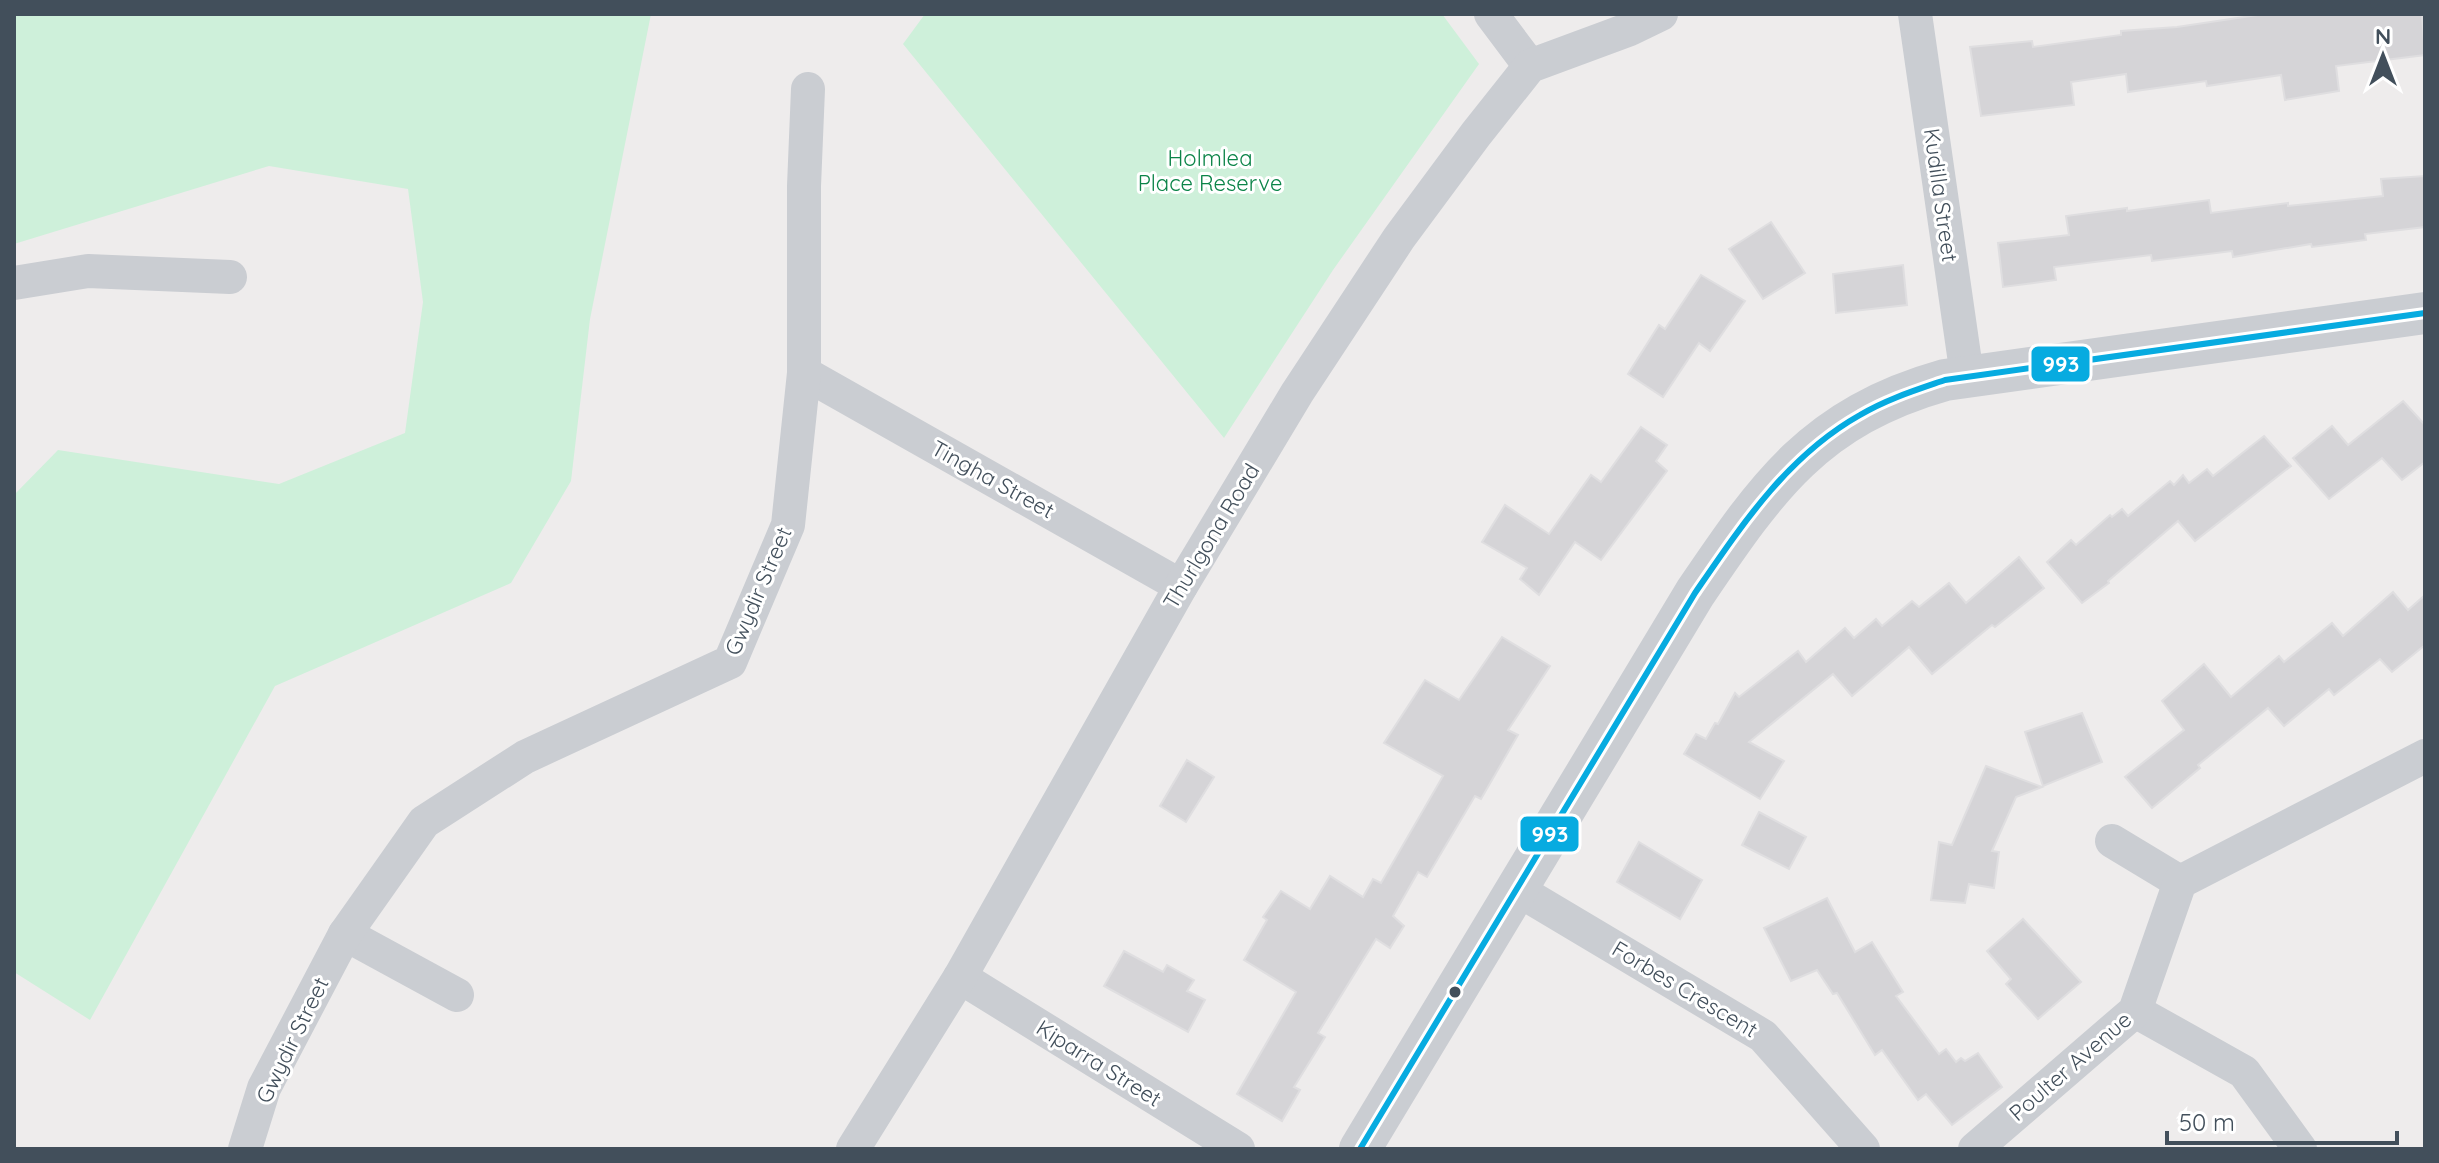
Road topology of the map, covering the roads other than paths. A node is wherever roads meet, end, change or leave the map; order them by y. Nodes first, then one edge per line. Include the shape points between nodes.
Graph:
1 (1491, 14) edge
2 (1661, 14) edge
3 (1915, 14) edge
4 (1530, 66) junction
5 (808, 89) dead end
6 (230, 277) dead end
7 (14, 283) edge
8 (2425, 313) edge
9 (804, 373) junction
10 (1967, 376) junction
11 (1181, 586) junction
12 (2425, 756) edge
13 (2112, 841) dead end
14 (2180, 882) junction
15 (1518, 890) junction
16 (345, 934) junction
17 (960, 977) junction
18 (457, 995) dead end
19 (2135, 1011) junction
20 (245, 1149) edge
21 (853, 1149) edge
22 (1238, 1149) edge
23 (1360, 1149) edge
24 (1863, 1149) edge
25 (1975, 1149) edge
26 (2300, 1149) edge

1 - 4 street
2 - 4 street
3 - 10 street, Kudilla Street
4 - 11 street, Thurlgona Road via 1391,251 1297,393
5 - 9 street, Gwydir Street
6 - 7 street via 88,271
8 - 10 street
9 - 11 street, Tingha Street
9 - 16 street, Gwydir Street via 788,525 730,662 525,757 424,822
10 - 15 street via 1921,387 1863,412 1802,455 1775,482 1695,593
11 - 17 street, Thurlgona Road
12 - 14 street
13 - 14 street
14 - 19 street, Poulter Avenue
15 - 23 street
15 - 24 street, Forbes Crescent via 1763,1036
16 - 18 street
16 - 20 street, Gwydir Street via 264,1088
17 - 21 street, Thurlgona Road
17 - 22 street, Kiparra Street
19 - 25 street, Poulter Avenue
19 - 26 street via 2244,1072

